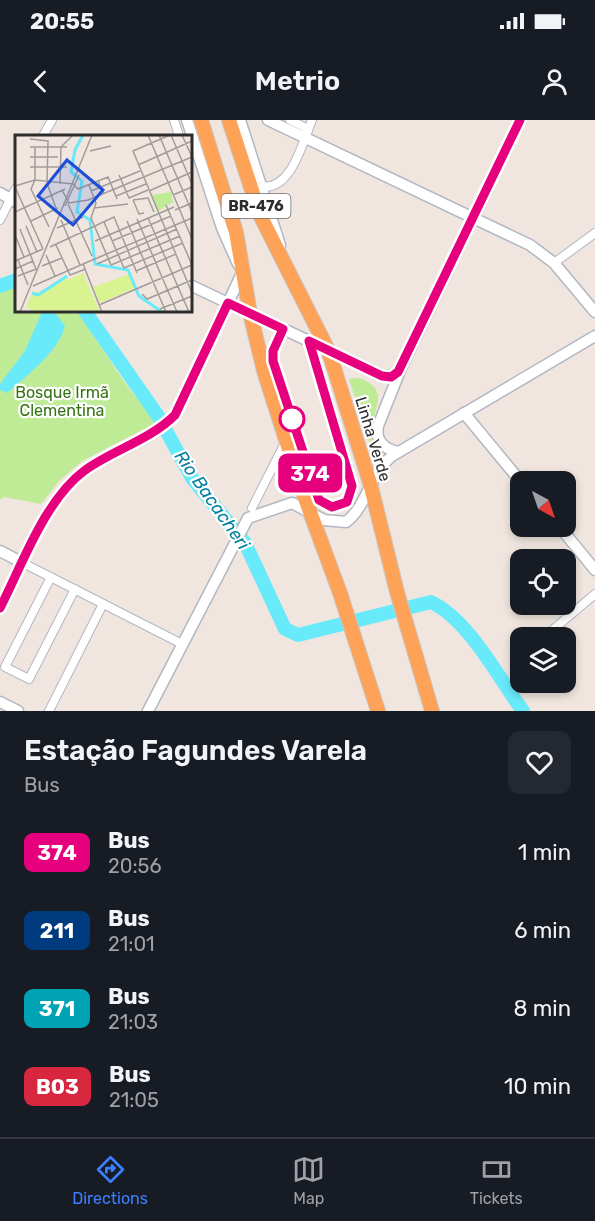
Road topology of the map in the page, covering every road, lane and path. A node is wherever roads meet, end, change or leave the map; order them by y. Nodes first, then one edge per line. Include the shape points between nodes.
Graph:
1 (52, 120) edge
2 (174, 120) edge
3 (188, 120) edge
4 (201, 120) edge
5 (229, 120) edge
6 (240, 120) edge
7 (268, 120) edge
8 (290, 120) edge
9 (520, 120) edge
10 (308, 129) edge
11 (44, 135) edge
12 (179, 135) edge
13 (260, 186) junction
14 (0, 194) edge
15 (14, 200) edge
16 (473, 218) junction
17 (0, 220) edge
18 (595, 233) edge
19 (554, 263) junction
20 (242, 273) junction
21 (192, 286) edge
22 (295, 288) junction
23 (228, 303) junction
24 (595, 312) edge
25 (250, 313) junction
26 (595, 336) edge
27 (328, 351) junction
28 (401, 368) junction
29 (464, 413) junction
30 (286, 440) junction
31 (398, 452) junction
32 (513, 471) edge
33 (370, 483) junction
34 (252, 508) dead end
35 (309, 512) junction
36 (568, 537) edge
37 (0, 551) edge
38 (23, 563) junction
39 (595, 570) edge
40 (51, 577) junction
41 (75, 589) junction
42 (595, 594) edge
43 (103, 604) junction
44 (0, 608) edge
45 (556, 627) edge
46 (182, 644) junction
47 (0, 702) edge
48 (432, 707) edge
49 (378, 710) edge
50 (18, 711) edge
51 (49, 711) edge
52 (148, 711) edge

1 - 11 street
2 - 12 street
3 - 20 main road via 222,228
4 - 20 highway, BR-476 via 234,224
5 - 22 highway, Linha Verde / BR-476 via 260,215
6 - 13 main road
7 - 10 main road
8 - 10 street
9 - 16 main road
10 - 13 street via 286,176 271,187
10 - 16 main road
13 - 22 main road
14 - 15 main road
15 - 17 street
16 - 19 main road via 530,245
16 - 28 main road
18 - 19 street
19 - 24 main road
20 - 23 main road
20 - 25 highway, BR-476
21 - 23 main road
22 - 27 highway, Linha Verde / BR-476
23 - 25 main road
23 - 38 main road via 175,415 74,479 54,504
25 - 27 main road
25 - 30 highway, BR-476
26 - 29 main road
27 - 28 main road via 387,377
27 - 33 highway, Linha Verde / BR-476
28 - 31 main road via 377,432 381,444
29 - 31 main road
29 - 32 main road
30 - 34 street
30 - 35 highway, BR-476
31 - 33 main road via 381,466
33 - 35 main road via 346,522 330,522
33 - 48 highway, Linha Verde / BR-476 via 397,592
35 - 46 main road via 288,503 251,516
35 - 49 highway, BR-476
36 - 39 main road
37 - 38 main road
38 - 40 street
38 - 44 main road
40 - 41 street
40 - 41 street via 6,667 29,679
41 - 43 street
42 - 45 street
43 - 46 street
43 - 51 street
46 - 52 main road
47 - 50 main road

